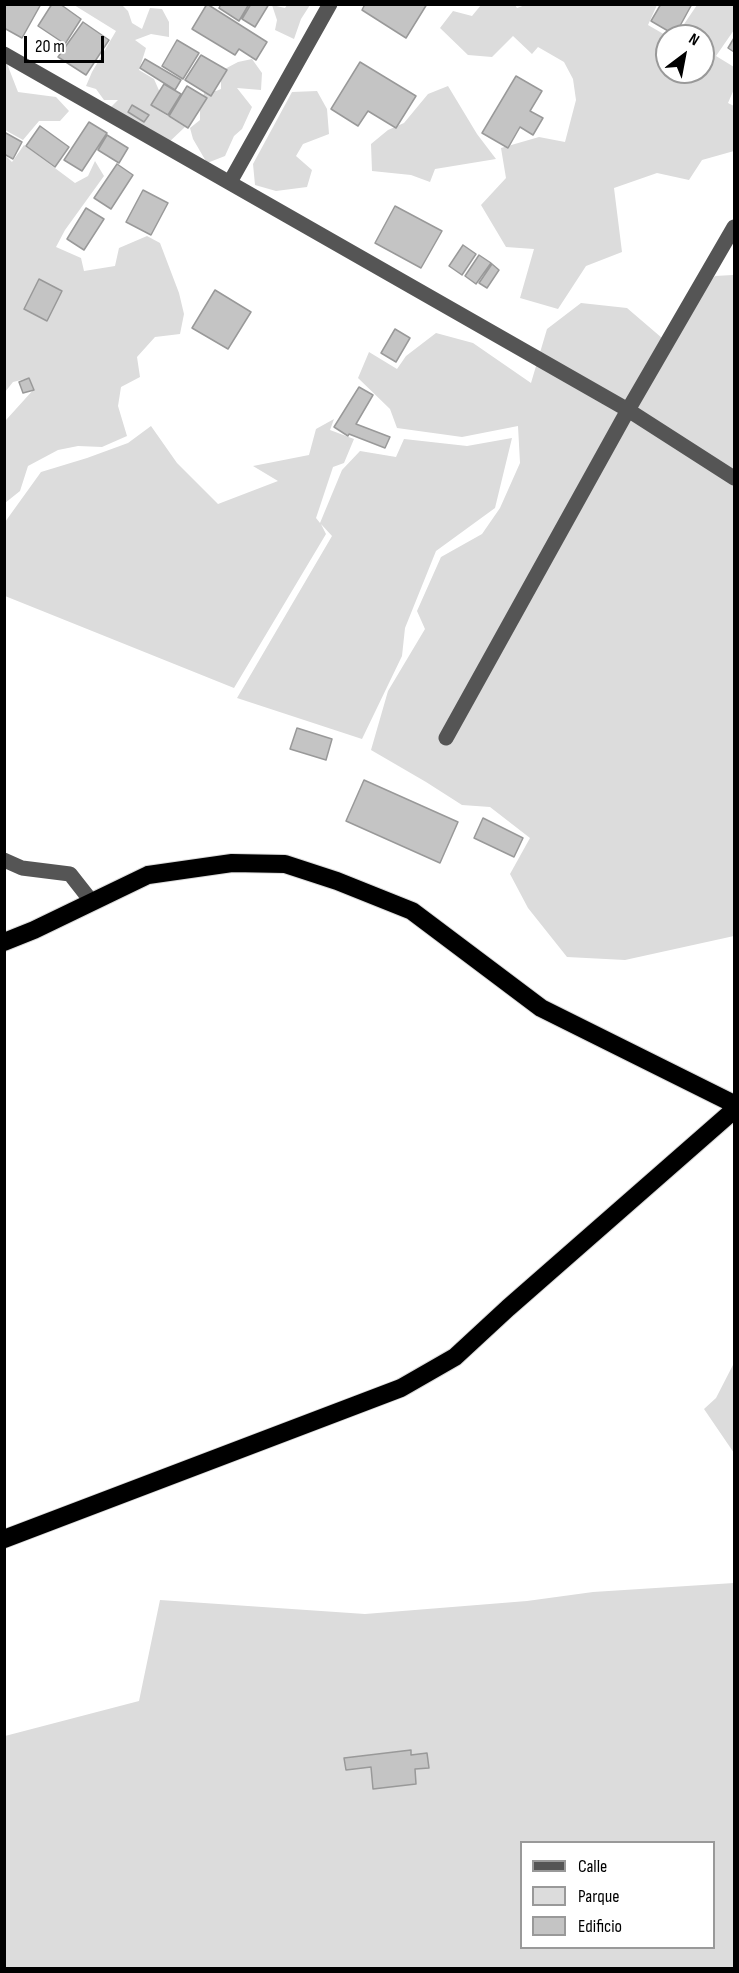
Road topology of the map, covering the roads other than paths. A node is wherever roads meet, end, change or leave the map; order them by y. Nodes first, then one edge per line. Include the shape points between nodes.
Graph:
1 (330, 4) edge
2 (4, 54) edge
3 (230, 182) junction
4 (735, 227) edge
5 (628, 410) junction
6 (735, 478) edge
7 (446, 738) dead end
8 (4, 860) edge
9 (92, 902) junction
10 (4, 942) edge
11 (735, 1104) edge
12 (735, 1110) edge
13 (4, 1539) edge

1 - 3 street
2 - 3 street
3 - 5 street
4 - 5 street
5 - 6 street
5 - 7 street
8 - 9 street via 22,868 70,874
9 - 10 highway
9 - 11 highway via 148,875 232,863 285,864 412,911 541,1008
12 - 13 highway via 455,1357 401,1388

